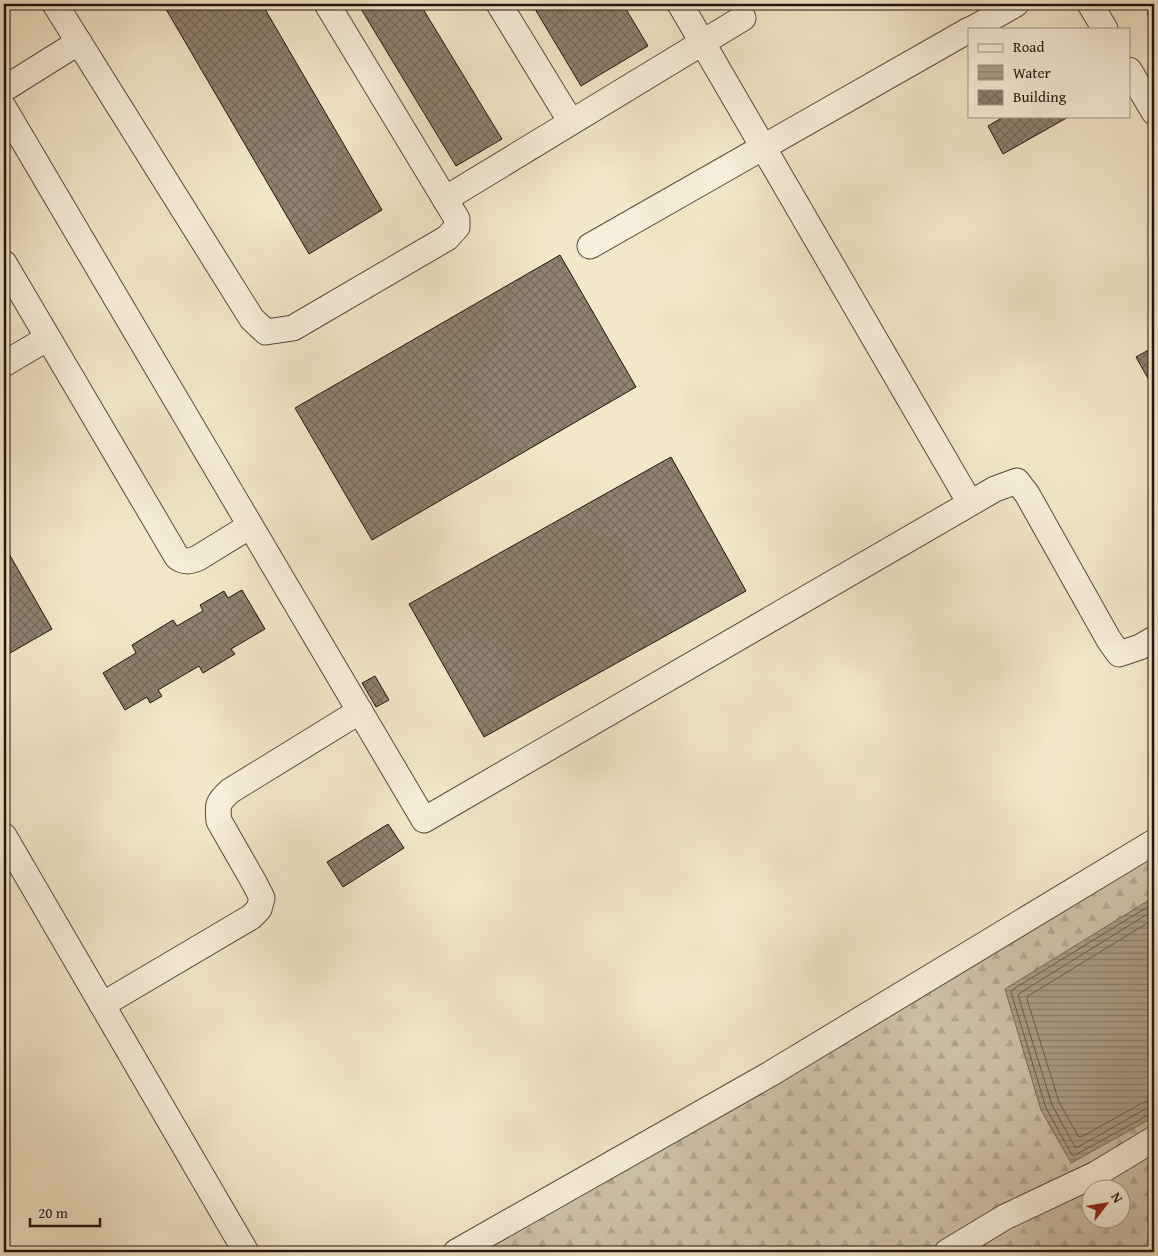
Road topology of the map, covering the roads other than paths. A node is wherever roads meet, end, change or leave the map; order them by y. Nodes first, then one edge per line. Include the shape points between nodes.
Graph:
1 (55, 4) edge
2 (327, 4) edge
3 (499, 4) edge
4 (680, 4) edge
5 (1016, 4) edge
6 (1090, 4) edge
7 (743, 18) dead end
8 (974, 28) edge
9 (1104, 28) edge
10 (968, 32) edge
11 (79, 42) junction
12 (702, 42) junction
13 (1130, 72) edge
14 (4, 89) edge
15 (4, 108) edge
16 (1154, 112) edge
17 (570, 122) junction
18 (763, 147) junction
19 (445, 199) junction
20 (590, 246) dead end
21 (4, 263) edge
22 (48, 338) junction
23 (4, 364) edge
24 (970, 504) junction
25 (250, 526) junction
26 (1154, 639) edge
27 (360, 711) junction
28 (4, 836) edge
29 (1154, 842) edge
30 (102, 1005) junction
31 (1154, 1139) edge
32 (246, 1252) edge
33 (456, 1252) edge
34 (947, 1252) edge

1 - 11 street
2 - 19 street
3 - 17 street
4 - 12 street
5 - 8 street
6 - 9 street
7 - 12 street
10 - 18 street
11 - 14 street
11 - 19 street via 252,319 266,332 294,328 447,238 457,227 458,219
12 - 17 street
12 - 18 street
13 - 16 street
15 - 25 street
17 - 19 street
18 - 20 street
18 - 24 street
21 - 22 street
22 - 23 street
22 - 25 street via 176,557 191,561
24 - 26 street via 1017,481 1119,654
24 - 27 street via 424,820
25 - 27 street
27 - 30 street via 220,800 219,821 262,898 259,909 251,917
28 - 30 street
29 - 33 street via 770,1074
30 - 32 street
31 - 34 street via 1096,1174 1005,1217

